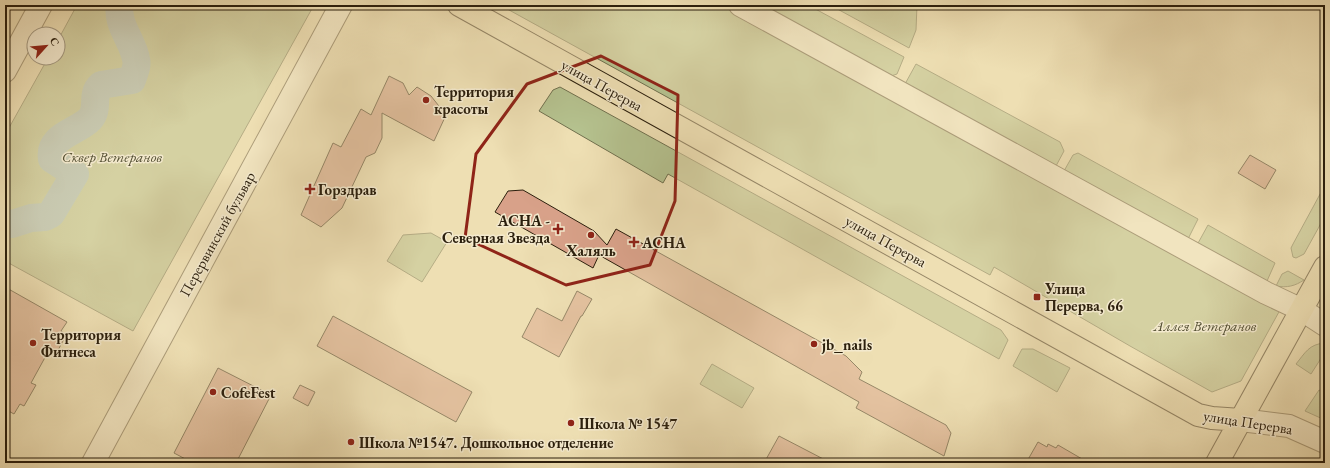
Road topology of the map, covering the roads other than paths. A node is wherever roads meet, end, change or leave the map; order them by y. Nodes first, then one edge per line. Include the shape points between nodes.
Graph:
1 (41, 5) edge
2 (341, 5) edge
3 (458, 5) edge
4 (740, 5) edge
5 (5, 71) edge
6 (1325, 267) edge
7 (1302, 310) junction
8 (1325, 325) edge
9 (1241, 420) junction
10 (1325, 442) edge
11 (93, 463) edge
12 (1216, 463) edge

1 - 5 street
2 - 11 street, Перервинский бульвар
3 - 9 main road, улица Перерва via 1198,415
4 - 7 street via 1266,293
6 - 7 main road
7 - 8 street
7 - 9 main road
9 - 10 street, улица Перерва via 1289,426
9 - 12 main road

